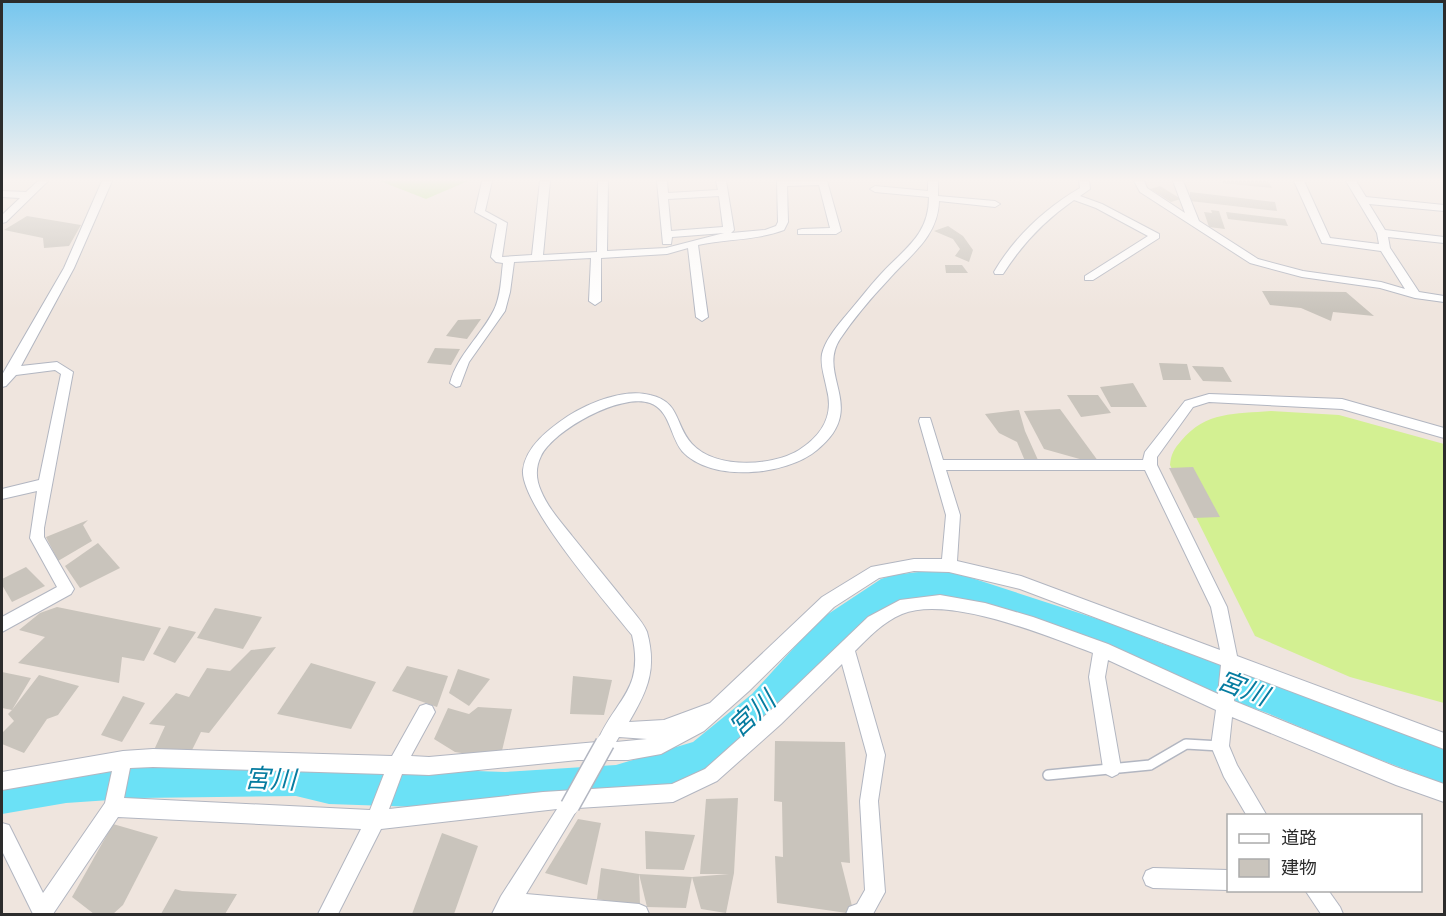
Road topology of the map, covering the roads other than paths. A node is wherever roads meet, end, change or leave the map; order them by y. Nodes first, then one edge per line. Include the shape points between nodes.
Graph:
1 (88, 224) edge
2 (502, 224) edge
3 (541, 224) edge
4 (601, 224) edge
5 (665, 224) edge
6 (728, 224) edge
7 (782, 224) edge
8 (834, 224) edge
9 (930, 224) edge
10 (1041, 224) edge
11 (1132, 224) edge
12 (1197, 224) edge
13 (1318, 224) edge
14 (1376, 224) edge
15 (802, 232) dead end
16 (1382, 233) junction
17 (666, 234) junction
18 (1444, 240) edge
19 (693, 243) junction
20 (1385, 248) junction
21 (667, 251) junction
22 (599, 255) junction
23 (537, 258) junction
24 (509, 259) junction
25 (999, 272) dead end
26 (1089, 278) dead end
27 (1415, 295) junction
28 (1444, 299) edge
29 (595, 301) dead end
30 (702, 316) dead end
31 (12, 371) junction
32 (2, 383) edge
33 (456, 383) dead end
34 (925, 421) dead end
35 (1444, 433) edge
36 (938, 465) junction
37 (1150, 465) junction
38 (45, 484) junction
39 (2, 494) edge
40 (949, 566) junction
41 (2, 625) edge
42 (846, 648) junction
43 (1102, 649) junction
44 (1229, 665) junction
45 (1224, 702) junction
46 (717, 708) junction
47 (426, 712) dead end
48 (610, 736) junction
49 (1444, 741) edge
50 (1220, 746) junction
51 (122, 765) junction
52 (1112, 768) junction
53 (396, 769) junction
54 (1048, 774) dead end
55 (2, 781) edge
56 (1444, 793) edge
57 (114, 802) junction
58 (1257, 814) edge
59 (378, 815) junction
60 (2, 831) edge
61 (1153, 878) dead end
62 (1227, 880) edge
63 (1316, 892) edge
64 (505, 909) edge
65 (42, 914) edge
66 (328, 915) edge
67 (639, 915) edge
68 (856, 915) edge
69 (1333, 915) edge

1 - 31 street via 69,268
2 - 24 street via 496,257
3 - 23 street
4 - 22 street
5 - 17 street
6 - 17 street via 729,230
7 - 19 street via 767,233
8 - 15 street via 836,231
9 - 48 street via 834,338 827,364 835,412 819,443 795,457 777,463 726,466 707,461 685,446 672,414 658,401 635,397 579,414 533,455 529,471 544,511 639,632 645,651 637,693
10 - 25 street via 1009,253
11 - 26 street via 1155,236
12 - 27 street via 1270,267 1381,285
13 - 20 street via 1326,241
14 - 16 street
16 - 18 street
16 - 20 street
17 - 21 street
19 - 21 street
19 - 30 street
20 - 27 street
21 - 22 street
22 - 23 street
22 - 29 street
23 - 24 street
24 - 33 street via 500,310 464,357
27 - 28 street
31 - 32 street
31 - 38 street via 57,366 67,372
34 - 36 street
35 - 37 street via 1342,404 1198,399 1189,404 1150,456
36 - 37 street
36 - 40 street via 953,514
37 - 44 street via 1219,607
38 - 39 street
38 - 41 street via 38,538 66,589
40 - 44 street via 1020,583
40 - 46 street via 914,565 876,572 828,602
42 - 43 street via 874,622 900,608 940,602 985,610
42 - 59 street via 711,775 673,793
42 - 68 street via 876,755 869,801 875,892 862,914
43 - 45 street
43 - 52 street via 1097,677
44 - 45 street
44 - 49 street
45 - 50 street
45 - 56 street
46 - 48 street via 664,729
46 - 53 street via 698,725 661,745
47 - 53 street
48 - 64 street, bridge
50 - 52 lane via 1186,744 1150,765
50 - 58 street via 1230,771
51 - 53 street via 153,758 235,759
51 - 55 street
51 - 57 street
52 - 54 lane
53 - 59 street
57 - 59 street
57 - 65 street
59 - 66 street
60 - 65 street
61 - 62 street
63 - 69 street
64 - 67 street

